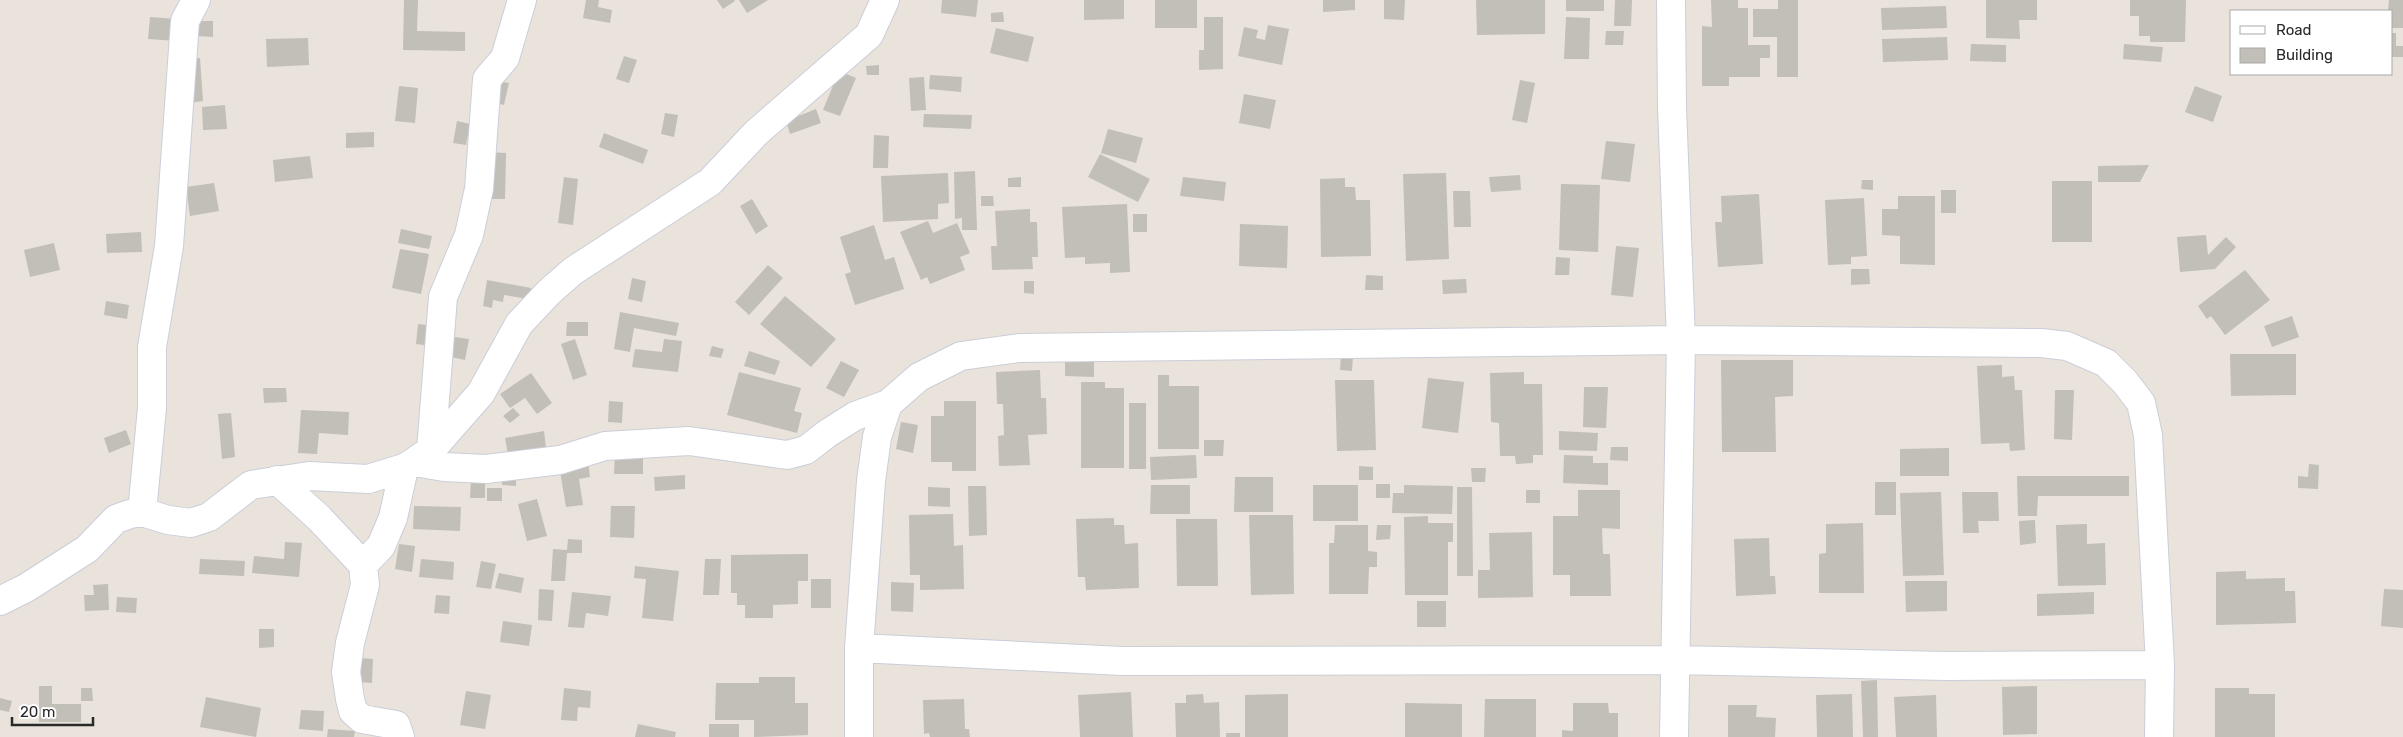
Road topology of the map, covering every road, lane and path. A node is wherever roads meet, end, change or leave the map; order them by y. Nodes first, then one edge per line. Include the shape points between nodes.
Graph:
1 (196, 0) edge
2 (522, 0) edge
3 (885, 0) edge
4 (1672, 0) edge
5 (1681, 340) junction
6 (888, 404) junction
7 (416, 460) junction
8 (278, 480) junction
9 (142, 512) junction
10 (363, 565) junction
11 (0, 601) edge
12 (859, 648) junction
13 (1676, 660) junction
14 (2160, 665) junction
15 (400, 737) edge
16 (859, 737) edge
17 (1674, 737) edge
18 (2159, 737) edge

1 - 9 street via 185,21 169,246 152,347 152,408
2 - 7 street via 505,58 487,80 479,190 469,234 443,297
3 - 7 street via 869,35 756,132 710,182 573,271 549,292 519,324 481,393
4 - 5 street via 1672,107
5 - 6 street via 1020,348 961,356 919,377
5 - 13 street
5 - 14 street via 2041,342 2067,346 2106,363 2141,403 2145,418
6 - 7 street via 855,416 806,450 787,455 689,441 605,446 560,460 486,469 444,467
6 - 12 street via 877,437 871,481
7 - 8 street via 368,478 309,476
7 - 10 street via 381,546
8 - 9 street via 251,486 209,517 191,523
8 - 10 street
9 - 11 street via 116,519 87,549
10 - 15 street via 365,585 346,672 350,699 353,711 362,719 396,725
12 - 13 street via 1122,661
12 - 16 street
13 - 14 street via 1946,666
13 - 17 street
14 - 18 street

